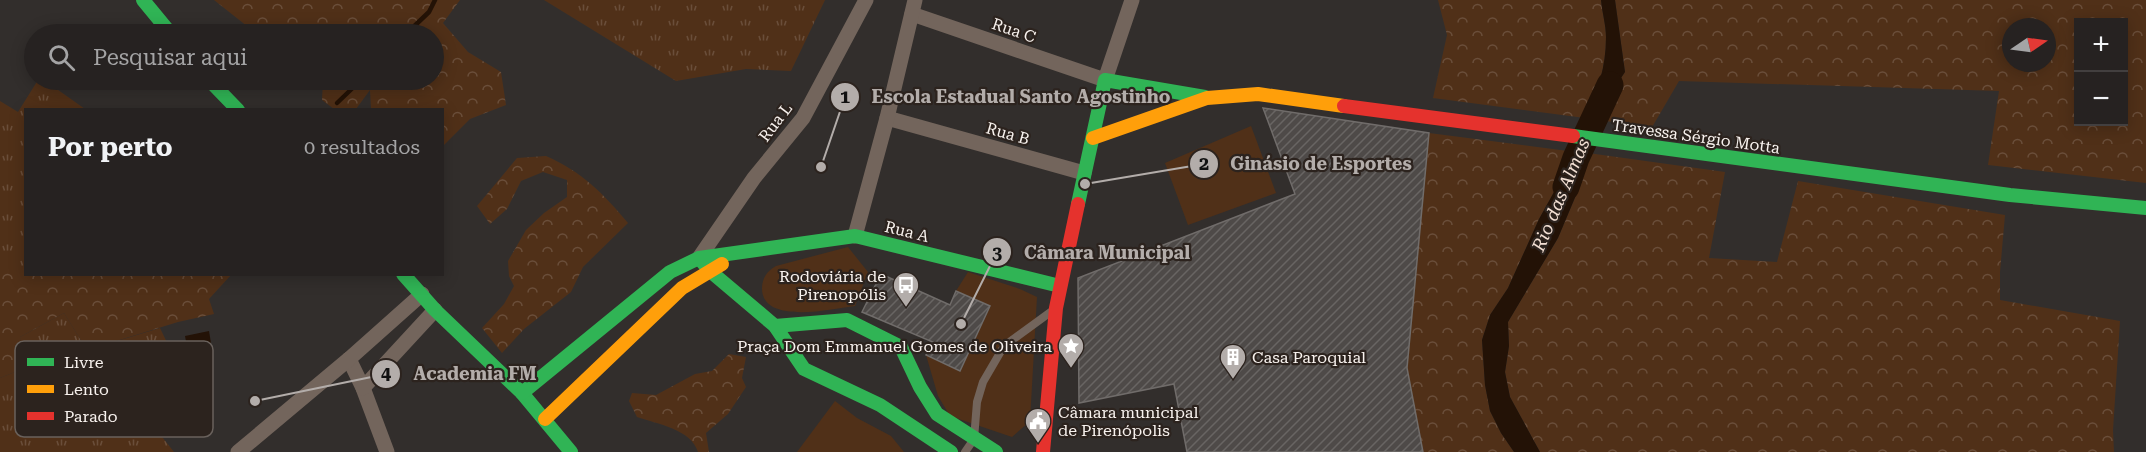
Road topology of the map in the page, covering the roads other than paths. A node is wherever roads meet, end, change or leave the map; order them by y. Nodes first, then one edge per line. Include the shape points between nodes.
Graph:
1 (867, 0) edge
2 (1132, 0) edge
3 (150, 3) edge
4 (914, 4) edge
5 (164, 24) edge
6 (1105, 80) junction
7 (218, 90) edge
8 (1207, 98) junction
9 (236, 108) edge
10 (887, 118) junction
11 (1093, 138) junction
12 (1084, 173) junction
13 (2146, 208) edge
14 (855, 236) junction
15 (743, 251) junction
16 (699, 258) junction
17 (710, 271) junction
18 (405, 276) edge
19 (1060, 286) junction
20 (422, 294) junction
21 (1056, 308) junction
22 (435, 310) junction
23 (775, 326) junction
24 (349, 359) junction
25 (363, 388) junction
26 (522, 393) junction
27 (545, 419) junction
28 (974, 439) junction
29 (238, 452) edge
30 (387, 452) edge
31 (571, 452) edge
32 (951, 452) edge
33 (964, 452) edge
34 (996, 452) edge
35 (1043, 452) edge

1 - 16 street, Rua L via 802,118 754,178
2 - 6 street
3 - 5 street
4 - 6 street, Rua C
4 - 10 street
6 - 8 street
6 - 11 street
7 - 9 street
8 - 11 street
8 - 13 street, Travessa Sérgio Motta via 1258,94 2010,195
10 - 12 street, Rua B
10 - 14 street
11 - 12 street
12 - 19 street
14 - 15 street, Rua A
14 - 19 street, Rua A
15 - 16 street, Rua A
15 - 17 street, Rua A
16 - 17 street
16 - 26 street, Rua A via 670,272
17 - 23 street
17 - 27 street, Rua A via 682,288
18 - 20 street
19 - 21 street
20 - 22 street
20 - 24 street
21 - 28 lane via 1004,346 983,382
21 - 35 street
22 - 25 street
22 - 26 street
23 - 28 street via 847,320 901,347 938,414
23 - 32 street via 804,369 880,405
24 - 25 street
24 - 29 street
25 - 30 street
26 - 27 street
27 - 31 street
28 - 33 lane
28 - 34 street

